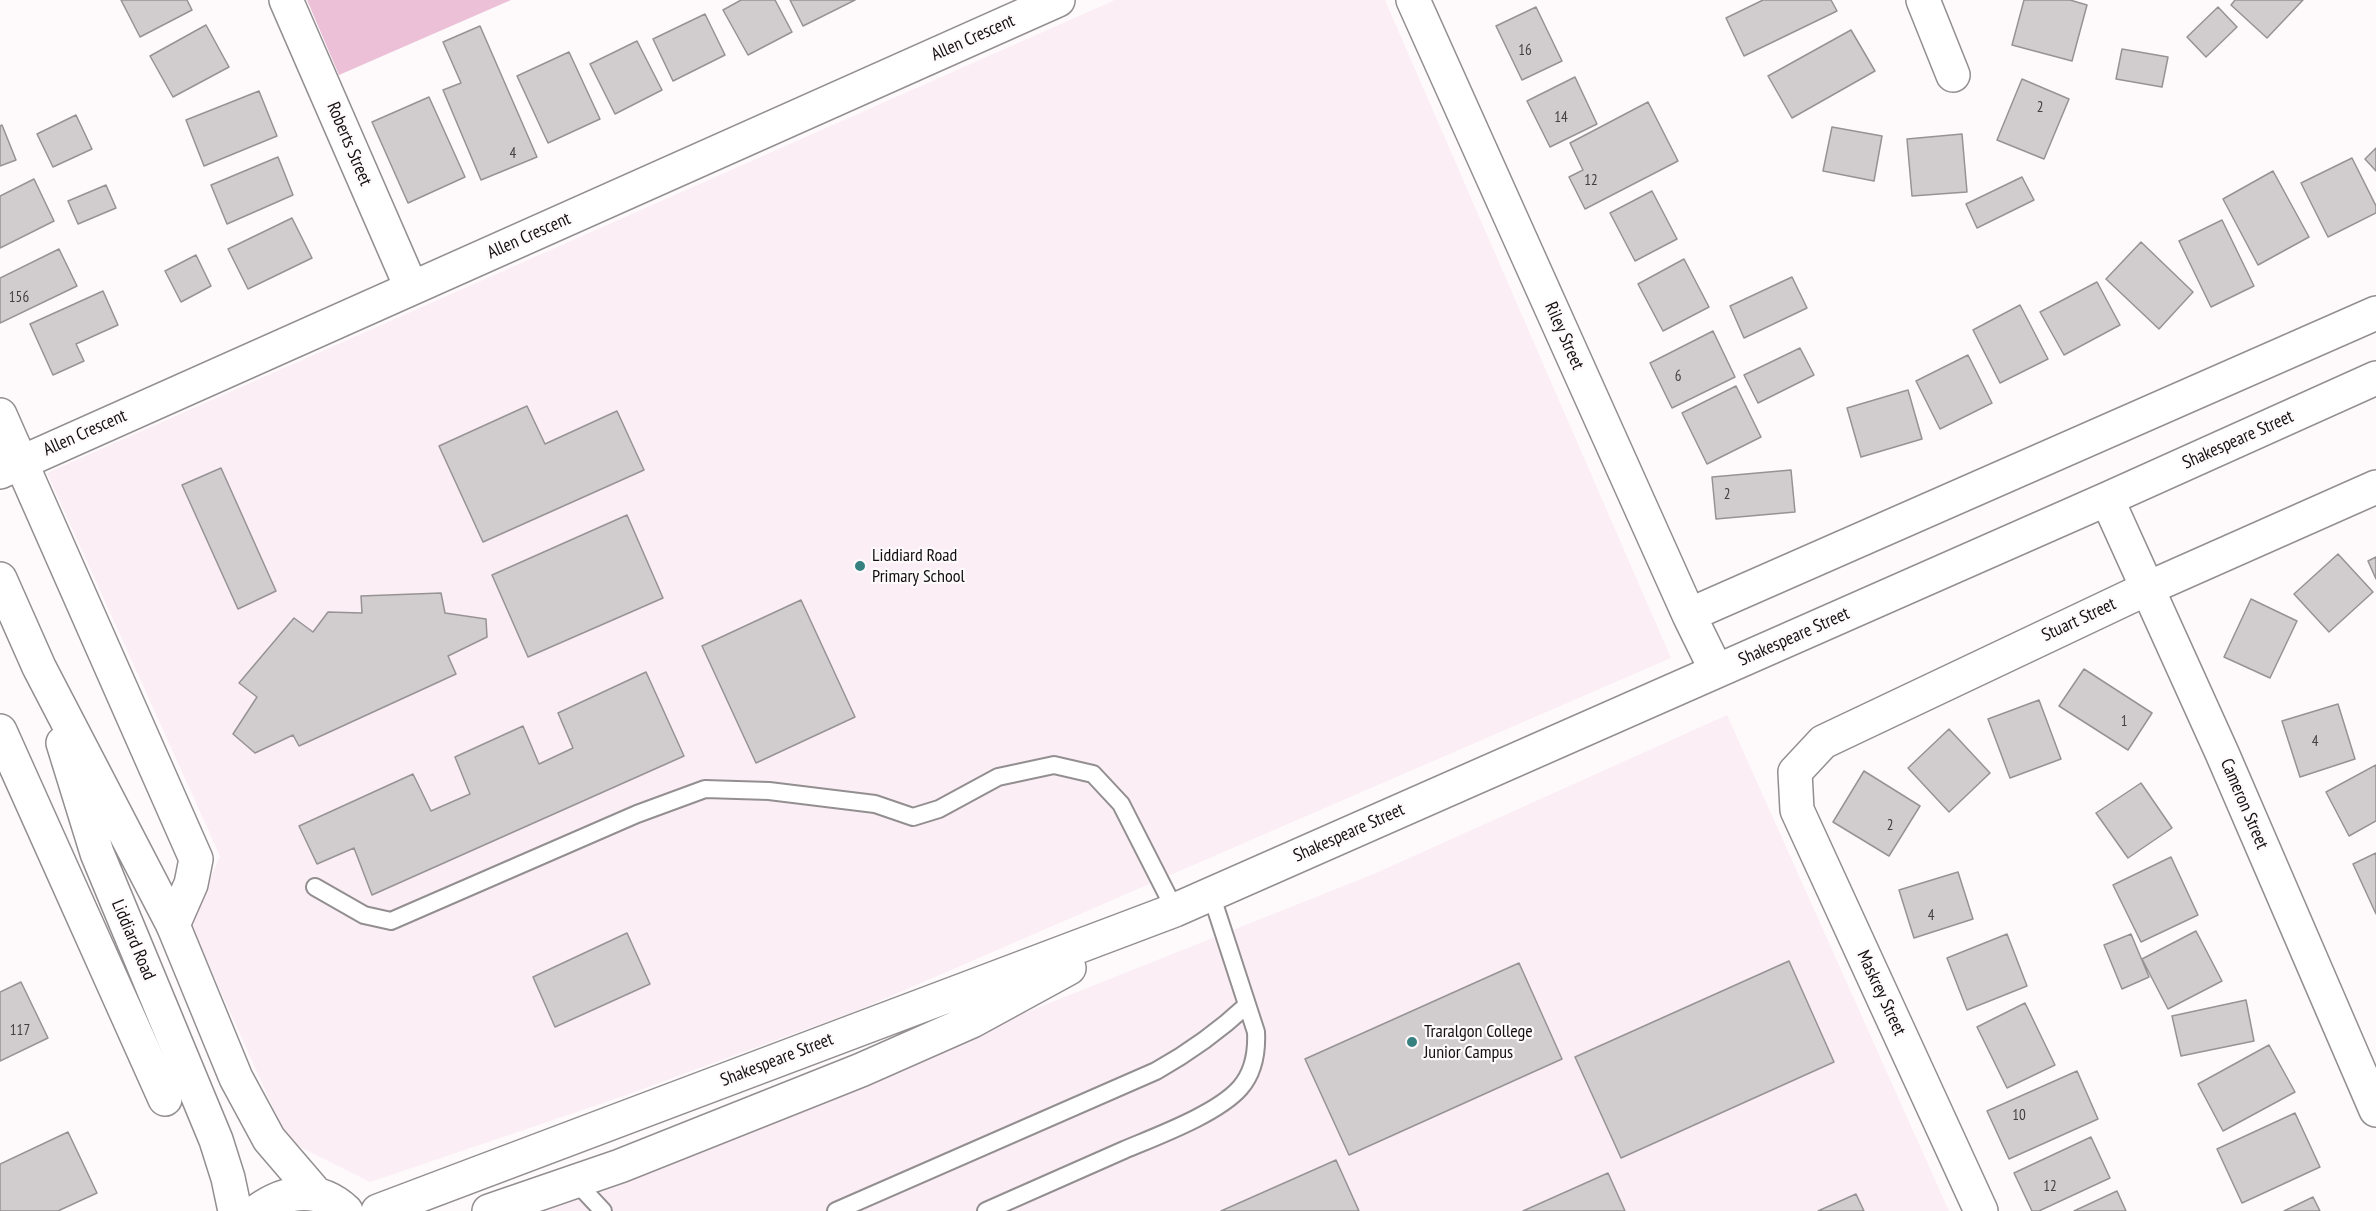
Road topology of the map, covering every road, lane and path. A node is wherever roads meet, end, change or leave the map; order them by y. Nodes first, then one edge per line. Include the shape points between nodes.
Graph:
1 (286, 0) edge
2 (1058, 0) edge
3 (1413, 0) edge
4 (1923, 0) edge
5 (1953, 75) dead end
6 (411, 287) junction
7 (2376, 313) edge
8 (2376, 378) edge
9 (0, 415) edge
10 (10, 467) edge
11 (2376, 487) edge
12 (2107, 499) junction
13 (0, 579) edge
14 (2146, 589) junction
15 (1689, 615) junction
16 (39, 667) junction
17 (1716, 670) junction
18 (0, 731) edge
19 (1795, 772) joint
20 (315, 887) dead end
21 (1211, 894) junction
22 (1175, 910) junction
23 (173, 925) junction
24 (1246, 1005) junction
25 (165, 1099) dead end
26 (2376, 1110) edge
27 (575, 1181) junction
28 (317, 1195) junction
29 (235, 1211) edge
30 (257, 1211) edge
31 (346, 1211) edge
32 (378, 1211) edge
33 (489, 1211) edge
34 (603, 1211) edge
35 (836, 1211) edge
36 (986, 1211) edge
37 (1981, 1211) edge

1 - 6 street, Roberts Street
2 - 6 street, Allen Crescent
3 - 15 street, Riley Street
4 - 5 street
6 - 10 street, Allen Crescent
7 - 15 street
8 - 12 street, Shakespeare Street
9 - 10 street
10 - 23 street via 196,859 191,884
11 - 14 street, Stuart Street
12 - 14 street, Cameron Street
12 - 17 street, Shakespeare Street
13 - 16 street, Liddiard Road
14 - 19 street, Stuart Street via 1823,742
14 - 26 street, Cameron Street via 2222,753
15 - 17 street, Riley Street
16 - 23 street, Liddiard Road
16 - 29 street, Liddiard Road via 97,853 216,1140
17 - 21 street, Shakespeare Street
18 - 25 street, Liddiard Road
19 - 37 street, Maskrey Street via 1797,810
20 - 22 lane via 364,915 391,921 705,789 769,791 875,804 913,817 939,809 998,777 1054,765 1093,774 1121,804
21 - 22 street, Shakespeare Street
21 - 24 lane
22 - 27 street, Shakespeare Street via 972,1021 861,1070
22 - 32 street, Shakespeare Street
23 - 28 street, Liddiard Road via 236,1078 269,1139
24 - 35 lane via 1213,1035 1156,1071
24 - 36 lane via 1256,1032 1254,1060 1249,1075 1228,1098 1186,1124
27 - 33 street, Shakespeare Street
27 - 34 lane
28 - 30 street via 296,1193 274,1199
28 - 31 street

